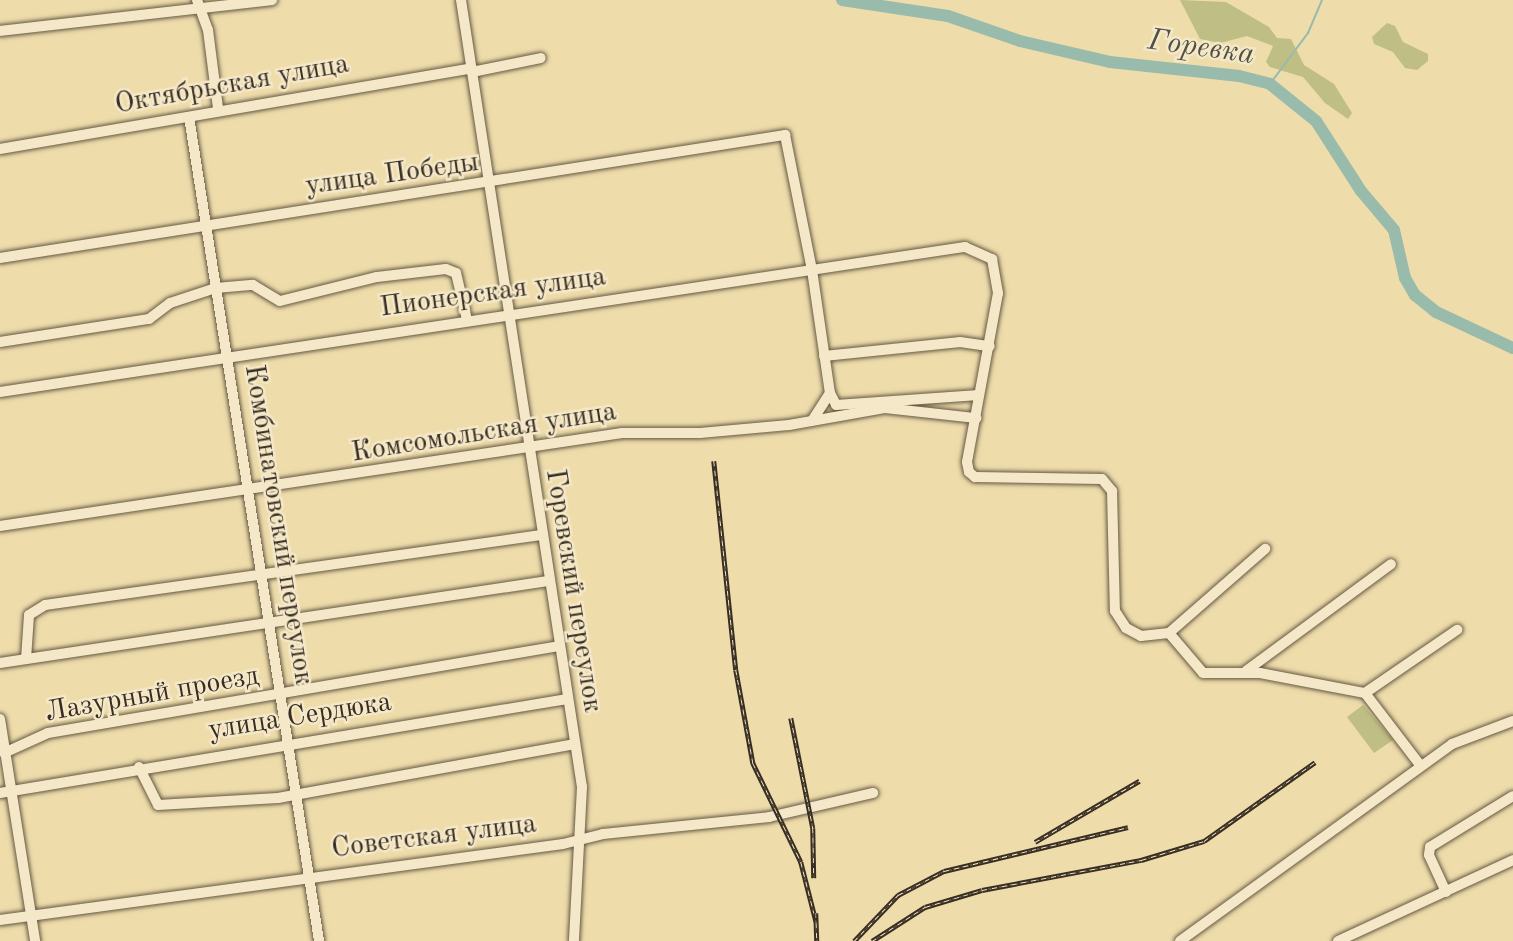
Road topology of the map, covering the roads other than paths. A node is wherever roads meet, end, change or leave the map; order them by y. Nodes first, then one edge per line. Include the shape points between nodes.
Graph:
1 (272, 0) edge
2 (461, 0) edge
3 (198, 5) edge
4 (0, 31) edge
5 (541, 58) dead end
6 (472, 70) junction
7 (218, 108) junction
8 (189, 117) junction
9 (0, 149) edge
10 (490, 184) junction
11 (207, 225) junction
12 (0, 258) edge
13 (812, 270) junction
14 (216, 288) junction
15 (507, 316) junction
16 (467, 320) junction
17 (0, 342) edge
18 (990, 346) junction
19 (228, 356) junction
20 (824, 356) junction
21 (0, 392) edge
22 (830, 393) junction
23 (979, 395) junction
24 (976, 418) junction
25 (812, 421) junction
26 (528, 450) junction
27 (248, 491) junction
28 (0, 526) edge
29 (541, 535) junction
30 (1265, 549) dead end
31 (1391, 564) dead end
32 (263, 575) junction
33 (548, 581) junction
34 (271, 620) junction
35 (1457, 630) dead end
36 (1169, 633) junction
37 (559, 646) junction
38 (26, 659) junction
39 (0, 663) edge
40 (1246, 671) junction
41 (1365, 693) junction
42 (282, 695) junction
43 (567, 699) junction
44 (0, 719) edge
45 (1513, 721) edge
46 (289, 741) junction
47 (575, 744) junction
48 (4, 753) junction
49 (1420, 765) junction
50 (139, 767) junction
51 (5, 792) edge
52 (295, 792) junction
53 (873, 793) dead end
54 (1513, 796) edge
55 (581, 840) junction
56 (1513, 860) edge
57 (311, 875) junction
58 (1446, 892) junction
59 (31, 918) junction
60 (0, 920) edge
61 (35, 941) edge
62 (319, 941) edge
63 (574, 941) edge
64 (1180, 941) edge
65 (1338, 941) edge

1 - 3 street
2 - 6 street, Горевский переулок
3 - 4 street
3 - 7 street via 208,30
5 - 6 street, Октябрьская улица
6 - 7 street, Октябрьская улица
6 - 10 street, Горевский переулок
7 - 8 street, Октябрьская улица
8 - 9 street, Октябрьская улица
8 - 11 street, Комбинатовский переулок
10 - 11 street, улица Победы
10 - 13 street, улица Победы via 780,135 789,139
10 - 15 street, Горевский переулок
11 - 12 street, улица Победы
11 - 14 street, Комбинатовский переулок
13 - 15 street, Пионерская улица
13 - 18 street, Пионерская улица via 965,247 992,259 998,293
13 - 20 street
14 - 16 street via 253,285 280,301 377,277 452,270
14 - 17 street via 170,303 149,319
14 - 19 street, Комбинатовский переулок
15 - 16 street, Пионерская улица
15 - 26 street, Горевский переулок
16 - 19 street, Пионерская улица
18 - 20 street via 960,342
18 - 23 street
19 - 21 street, Пионерская улица
19 - 27 street, Комбинатовский переулок
20 - 22 street
22 - 23 street via 836,405
22 - 25 street
23 - 24 street
24 - 25 street, Комсомольская улица via 885,408
24 - 36 street via 967,462 975,477 1102,480 1107,485 1112,491 1115,611 1126,628 1141,636
25 - 26 street, Комсомольская улица via 700,433 622,433
26 - 27 street, Комсомольская улица
26 - 29 street, Горевский переулок
27 - 28 street, Комсомольская улица
27 - 32 street, Комбинатовский переулок
29 - 32 street
29 - 33 street, Горевский переулок
30 - 36 street
31 - 40 street
32 - 34 street, Комбинатовский переулок
32 - 38 street via 45,605 34,609 26,624
33 - 34 street
33 - 37 street, Горевский переулок
34 - 38 street
34 - 42 street, Комбинатовский переулок
35 - 41 street
36 - 40 street via 1203,673
37 - 42 street, Лазурный проезд
37 - 43 street, Горевский переулок
38 - 39 street
40 - 41 street
41 - 49 street
42 - 46 street, Комбинатовский переулок
42 - 48 street, Лазурный проезд via 48,733
43 - 46 street, улица Сердюка
43 - 47 street, Горевский переулок
44 - 48 street
45 - 49 street via 1471,734
46 - 50 street, улица Сердюка
46 - 52 street, Комбинатовский переулок
47 - 52 street
47 - 55 street, Горевский переулок via 584,813
48 - 51 street
49 - 64 street
50 - 51 street, улица Сердюка
50 - 52 street via 158,805 278,798
51 - 59 street
52 - 57 street, Комбинатовский переулок
53 - 55 street, Советская улица via 769,817
54 - 58 street via 1430,847 1429,855
55 - 57 street, Советская улица
55 - 63 street, Горевский переулок
56 - 58 street
57 - 59 street, Советская улица
57 - 62 street, Комбинатовский переулок
58 - 65 street
59 - 60 street, Советская улица
59 - 61 street

